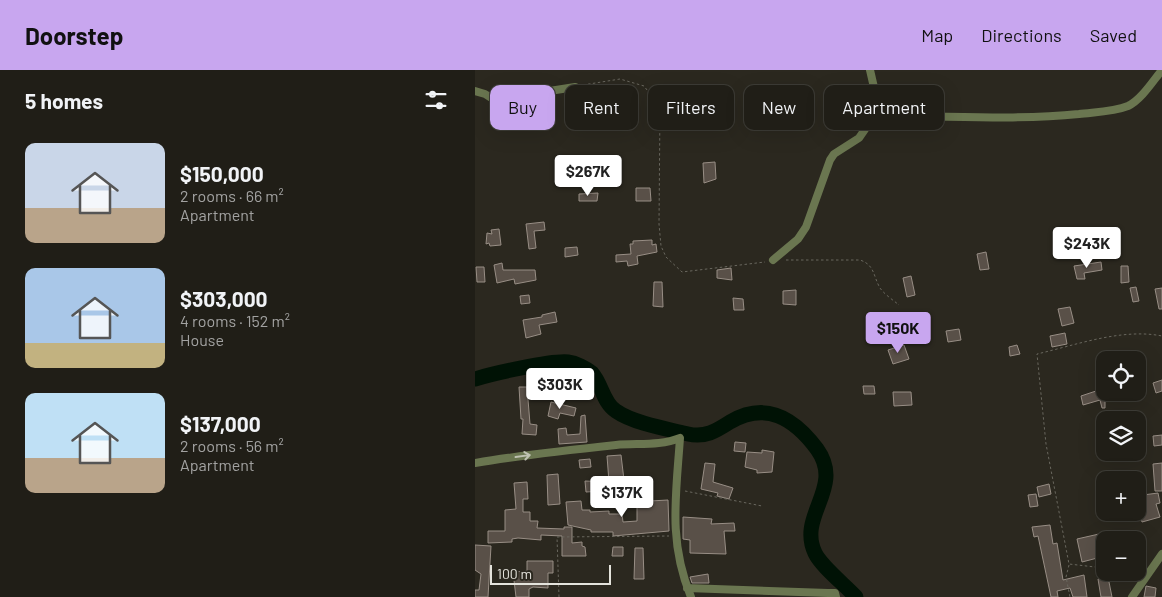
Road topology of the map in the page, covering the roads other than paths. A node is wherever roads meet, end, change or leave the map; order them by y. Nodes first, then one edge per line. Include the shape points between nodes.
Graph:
1 (870, 70) edge
2 (1162, 70) edge
3 (873, 85) edge
4 (565, 88) edge
5 (475, 91) edge
6 (944, 117) edge
7 (865, 130) edge
8 (773, 260) road end
9 (475, 463) edge
10 (1162, 554) edge
11 (687, 588) junction
12 (691, 597) edge
13 (836, 597) edge
14 (1133, 597) edge

1 - 3 street
2 - 6 street via 1132,104 1114,110 1044,117
4 - 5 street via 543,92 509,106
7 - 8 street via 854,143 834,154 806,227 798,239
9 -> 11 street via 681,438 675,536
10 - 14 street
11 - 12 street
11 - 13 street via 828,592 835,593

